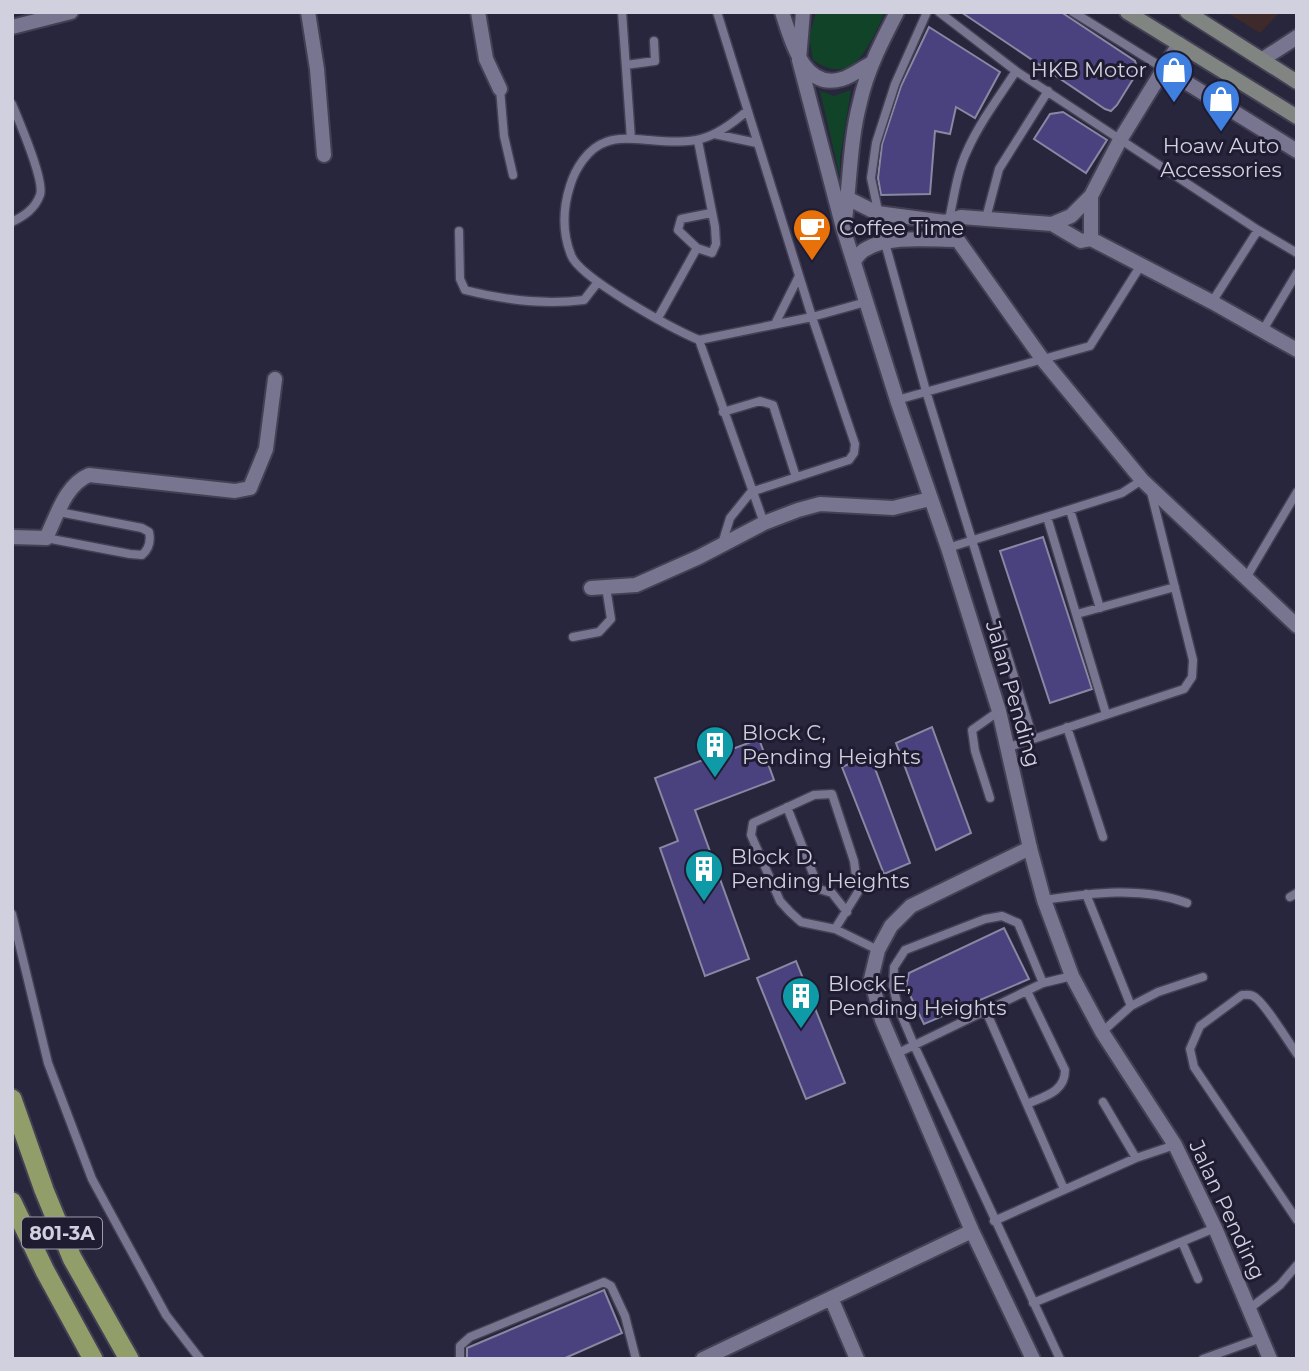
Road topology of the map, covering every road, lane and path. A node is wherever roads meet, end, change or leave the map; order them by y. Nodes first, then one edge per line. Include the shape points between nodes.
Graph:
1 (71, 12) edge
2 (309, 12) edge
3 (478, 12) edge
4 (622, 12) edge
5 (717, 12) edge
6 (782, 12) edge
7 (803, 12) edge
8 (897, 12) edge
9 (927, 12) edge
10 (939, 12) edge
11 (1073, 12) edge
12 (1127, 12) edge
13 (1187, 12) edge
14 (12, 27) edge
15 (1297, 37) edge
16 (654, 41) dead end
17 (1179, 44) junction
18 (1263, 59) junction
19 (799, 60) junction
20 (872, 63) junction
21 (626, 65) junction
22 (1163, 68) junction
23 (1016, 71) junction
24 (1297, 82) edge
25 (500, 89) joint
26 (1048, 92) junction
27 (12, 104) edge
28 (747, 111) junction
29 (1297, 117) edge
30 (714, 134) junction
31 (631, 139) junction
32 (1120, 140) junction
33 (698, 141) junction
34 (757, 144) junction
35 (1297, 151) edge
36 (324, 155) dead end
37 (513, 175) dead end
38 (1091, 196) junction
39 (847, 198) junction
40 (712, 213) junction
41 (877, 213) junction
42 (986, 218) junction
43 (947, 221) junction
44 (12, 222) edge
45 (1052, 224) junction
46 (844, 228) junction
47 (1258, 230) junction
48 (459, 231) dead end
49 (1091, 239) junction
50 (957, 240) junction
51 (885, 243) junction
52 (697, 248) junction
53 (1297, 253) edge
54 (854, 261) junction
55 (1141, 265) junction
56 (1297, 273) edge
57 (799, 276) junction
58 (598, 282) junction
59 (866, 302) junction
60 (1212, 302) junction
61 (812, 317) junction
62 (658, 318) junction
63 (775, 324) junction
64 (1263, 330) junction
65 (699, 340) junction
66 (1297, 350) edge
67 (1043, 360) junction
68 (275, 379) dead end
69 (926, 391) junction
70 (897, 400) junction
71 (723, 412) junction
72 (796, 477) junction
73 (1146, 485) junction
74 (751, 492) junction
75 (1297, 492) edge
76 (930, 499) junction
77 (1070, 510) junction
78 (59, 512) junction
79 (1047, 517) junction
80 (764, 523) junction
81 (12, 537) edge
82 (46, 538) junction
83 (974, 540) junction
84 (721, 545) junction
85 (948, 548) junction
86 (1246, 578) junction
87 (1175, 587) junction
88 (598, 588) joint
89 (1100, 608) junction
90 (1077, 614) junction
91 (1297, 626) edge
92 (573, 637) dead end
93 (999, 711) junction
94 (1106, 714) junction
95 (1067, 727) junction
96 (1033, 738) junction
97 (1009, 747) junction
98 (990, 798) dead end
99 (787, 807) junction
100 (1103, 837) dead end
101 (1030, 848) junction
102 (1086, 894) junction
103 (1044, 900) junction
104 (1187, 903) dead end
105 (847, 912) junction
106 (12, 914) edge
107 (835, 929) junction
108 (878, 950) junction
109 (1072, 976) junction
110 (1203, 977) dead end
111 (1044, 983) junction
112 (1027, 991) junction
113 (1130, 1006) junction
114 (986, 1011) junction
115 (1102, 1032) junction
116 (914, 1045) junction
117 (898, 1053) junction
118 (1297, 1054) edge
119 (12, 1099) edge
120 (1103, 1102) dead end
121 (1027, 1104) junction
122 (1175, 1145) junction
123 (1136, 1158) junction
124 (1064, 1189) junction
125 (12, 1202) edge
126 (1297, 1220) edge
127 (994, 1221) junction
128 (1215, 1228) junction
129 (972, 1231) junction
130 (1182, 1242) junction
131 (1297, 1265) edge
132 (1198, 1279) dead end
133 (831, 1298) junction
134 (1033, 1303) junction
135 (1249, 1309) junction
136 (1261, 1339) junction
137 (1221, 1356) edge
138 (634, 1358) edge
139 (93, 1359) edge
140 (129, 1359) edge
141 (200, 1359) edge
142 (460, 1359) edge
143 (703, 1359) edge
144 (858, 1359) edge
145 (1033, 1359) edge
146 (1060, 1359) edge
147 (1203, 1359) edge
148 (1270, 1359) edge

1 - 14 street
2 - 36 street
3 - 25 street via 486,59
4 - 21 lane
5 - 28 lane
6 - 19 street
7 - 19 street
8 - 20 street, Jalan Pending
9 - 41 lane via 895,84 876,143 871,178
10 - 23 lane
11 - 22 lane
12 - 17 main road
13 - 18 main road
15 - 18 street
16 - 21 lane via 655,61
17 - 22 street
17 - 29 main road
18 - 24 main road
19 - 20 street via 827,81 842,79
19 - 46 street
20 - 39 street, Jalan Pending via 859,102
21 - 31 lane
22 - 32 street
22 - 35 street
23 - 26 lane
23 - 43 lane via 966,152
25 - 37 lane
26 - 32 lane
26 - 42 lane via 999,169
27 - 44 lane via 41,194 28,213
28 - 30 lane via 726,130
28 - 34 lane
30 - 33 lane
30 - 34 lane
31 - 33 lane
31 - 58 lane via 606,142 591,151 579,164 565,203 571,257
32 - 38 street
32 - 47 lane
33 - 40 lane
34 - 57 lane
38 - 45 street via 1071,216
38 - 49 street
39 - 41 street
39 - 46 street, Jalan Pending
40 - 52 lane via 716,244 712,253
40 - 52 lane via 681,219 678,230
41 - 43 street
41 - 51 lane
42 - 43 street
42 - 45 street
43 - 50 street
45 - 49 street via 1081,241
46 - 54 street, Jalan Pending
47 - 53 lane
47 - 60 lane
48 - 58 lane via 460,279 465,290 557,304 584,300
49 - 55 street
50 - 51 street
50 - 67 street
51 - 54 street via 865,249
51 - 69 lane
52 - 62 lane
54 - 59 street, Jalan Pending
55 - 60 street
55 - 67 lane via 1090,346
56 - 64 lane
57 - 61 lane
57 - 63 lane
58 - 62 lane
59 - 61 lane
59 - 70 street, Jalan Pending
60 - 64 street
61 - 63 lane
61 - 72 lane via 855,444 849,460
62 - 65 lane
63 - 65 lane
64 - 66 street
65 - 71 lane
67 - 69 lane
67 - 73 street
68 - 78 street via 266,449 250,488 235,491 89,475 77,480
69 - 70 lane
69 - 83 lane
70 - 76 street, Jalan Pending
71 - 72 lane via 760,401 773,405
71 - 74 lane
72 - 74 lane
73 - 77 lane
73 - 86 street
73 - 87 lane
74 - 80 lane
74 - 84 lane via 730,518
75 - 86 lane
76 - 80 street via 893,508 820,504
76 - 85 street, Jalan Pending
77 - 79 lane
77 - 89 lane
78 - 82 street
78 - 82 lane via 142,528 149,532 148,550 142,555 130,554
79 - 83 lane
79 - 90 lane
80 - 84 street
81 - 82 street
83 - 85 lane
83 - 96 lane
84 - 88 street via 636,585
85 - 93 street, Jalan Pending
86 - 91 street
87 - 89 lane
87 - 94 lane via 1193,660 1192,677 1184,689
88 - 92 lane via 611,619 599,632
89 - 90 lane
90 - 94 lane
93 - 97 street, Jalan Pending
93 - 98 lane via 972,730
94 - 95 lane
95 - 96 lane
95 - 100 lane
96 - 97 lane
97 - 101 street, Jalan Pending
99 - 105 lane via 819,889 832,893
99 - 105 lane via 832,793 854,861 858,892
99 - 107 lane via 753,823 751,835 780,901 801,922
101 - 103 street, Jalan Pending
101 - 108 street via 911,906 891,926
102 - 103 lane
102 - 104 lane via 1149,894
102 - 113 lane
103 - 109 street, Jalan Pending
105 - 107 lane
106 - 141 lane via 48,1063 92,1179 166,1315
107 - 108 lane
108 - 117 street via 871,979 875,1000
109 - 111 lane
109 - 115 street, Jalan Pending
110 - 113 lane
111 - 112 lane
111 - 116 lane via 1018,923 1002,916 905,950 894,967 893,986
112 - 114 lane
112 - 121 lane via 1065,1070 1060,1088
113 - 115 lane
114 - 116 lane
114 - 121 lane
115 - 122 street, Jalan Pending
116 - 117 lane
116 - 127 lane
117 - 129 street
118 - 126 lane via 1262,1004 1249,995 1242,995 1200,1026 1190,1049 1194,1067
119 - 140 highway, 801-3A via 72,1258
120 - 123 lane
121 - 124 lane
122 - 123 lane
122 - 128 street, Jalan Pending
123 - 124 lane
124 - 127 lane
125 - 139 highway
127 - 134 lane
128 - 130 lane
128 - 135 street, Jalan Pending
129 - 133 street
129 - 145 street
130 - 132 lane
130 - 134 lane
131 - 135 lane
133 - 143 street
133 - 144 street
134 - 146 lane
135 - 136 street, Jalan Pending
136 - 137 lane
136 - 148 street, Jalan Pending
137 - 147 lane
138 - 142 lane via 625,1316 611,1286 604,1282 470,1337 460,1346

